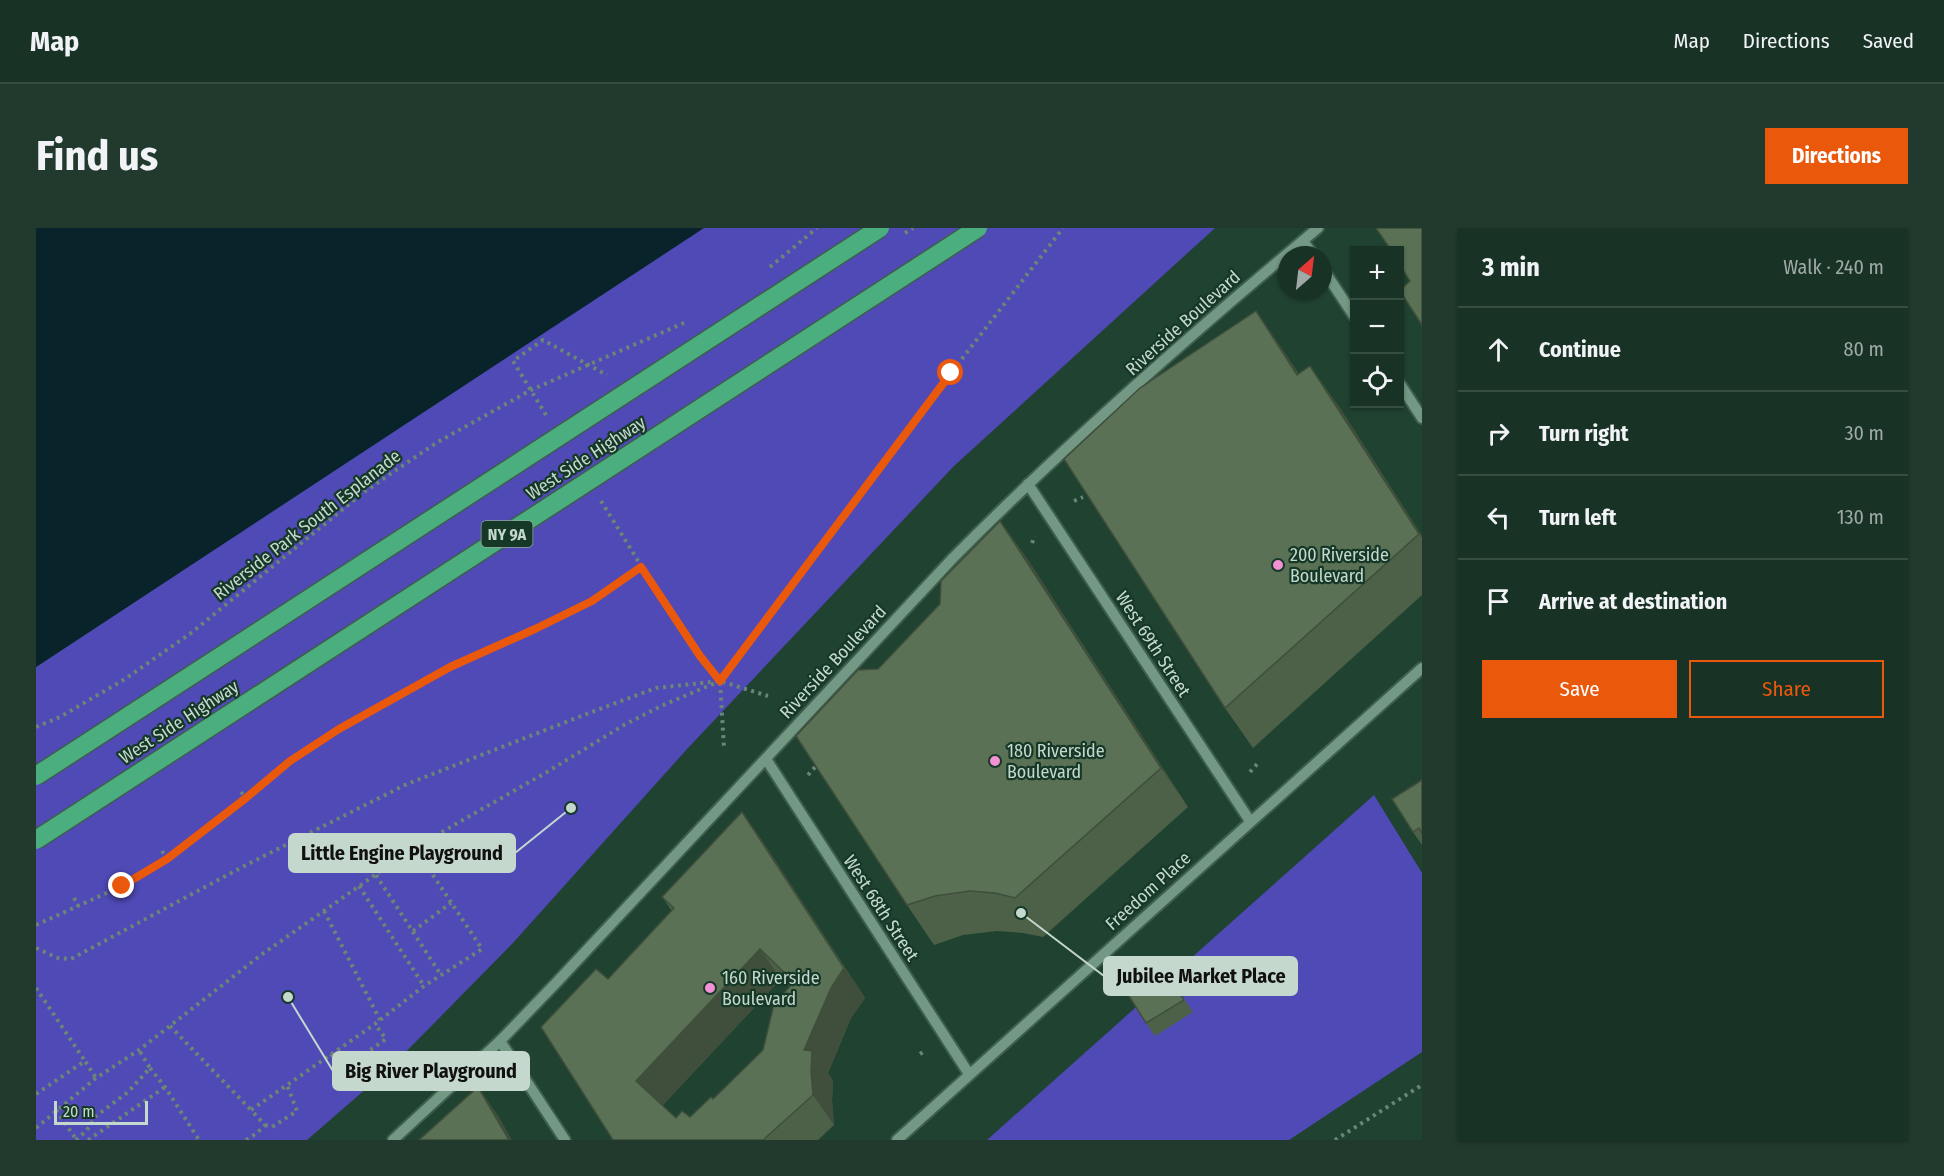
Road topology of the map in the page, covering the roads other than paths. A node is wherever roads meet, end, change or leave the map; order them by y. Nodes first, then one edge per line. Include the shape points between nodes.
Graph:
1 (880, 228) edge
2 (978, 228) edge
3 (1318, 228) edge
4 (1303, 241) junction
5 (1307, 246) edge
6 (1332, 281) edge
7 (1350, 310) edge
8 (1404, 390) edge
9 (1422, 418) edge
10 (1029, 484) junction
11 (1422, 668) edge
12 (766, 759) junction
13 (36, 776) edge
14 (1250, 821) junction
15 (36, 840) edge
16 (500, 1041) junction
17 (969, 1074) junction
18 (393, 1140) edge
19 (565, 1140) edge
20 (897, 1140) edge

1 - 13 highway, West Side Highway, bridge
2 - 15 highway, West Side Highway / NY 9A, bridge
3 - 4 street, Riverside Boulevard
4 - 5 street
4 - 10 street, Riverside Boulevard via 1226,304
6 - 7 street
8 - 9 street
10 - 12 street, Riverside Boulevard via 953,558
10 - 14 street, West 69th Street
11 - 14 street, Freedom Place
12 - 16 street, Riverside Boulevard
12 - 17 street, West 68th Street
14 - 17 street, Freedom Place
16 - 18 street, Riverside Boulevard
16 - 19 street
17 - 20 street, Freedom Place

